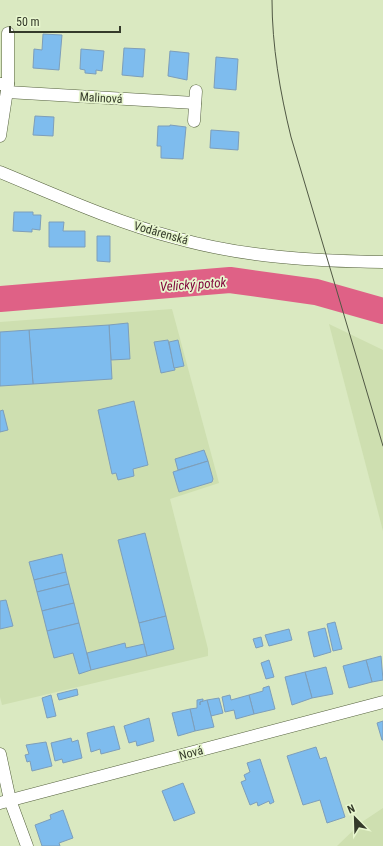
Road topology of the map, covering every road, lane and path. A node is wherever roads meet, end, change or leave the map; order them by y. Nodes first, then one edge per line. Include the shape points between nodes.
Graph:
1 (8, 33) dead end
2 (5, 87) edge
3 (194, 121) dead end
4 (0, 136) edge
5 (0, 172) edge
6 (383, 262) edge
7 (383, 702) edge
8 (0, 754) edge
9 (5, 802) edge
10 (27, 846) edge

1 - 2 street
2 - 3 street, Malinová via 196,97
2 - 4 street
5 - 6 street, Vodárenská via 131,225 176,238 282,258
7 - 9 street, Nová
8 - 9 street
9 - 10 street

